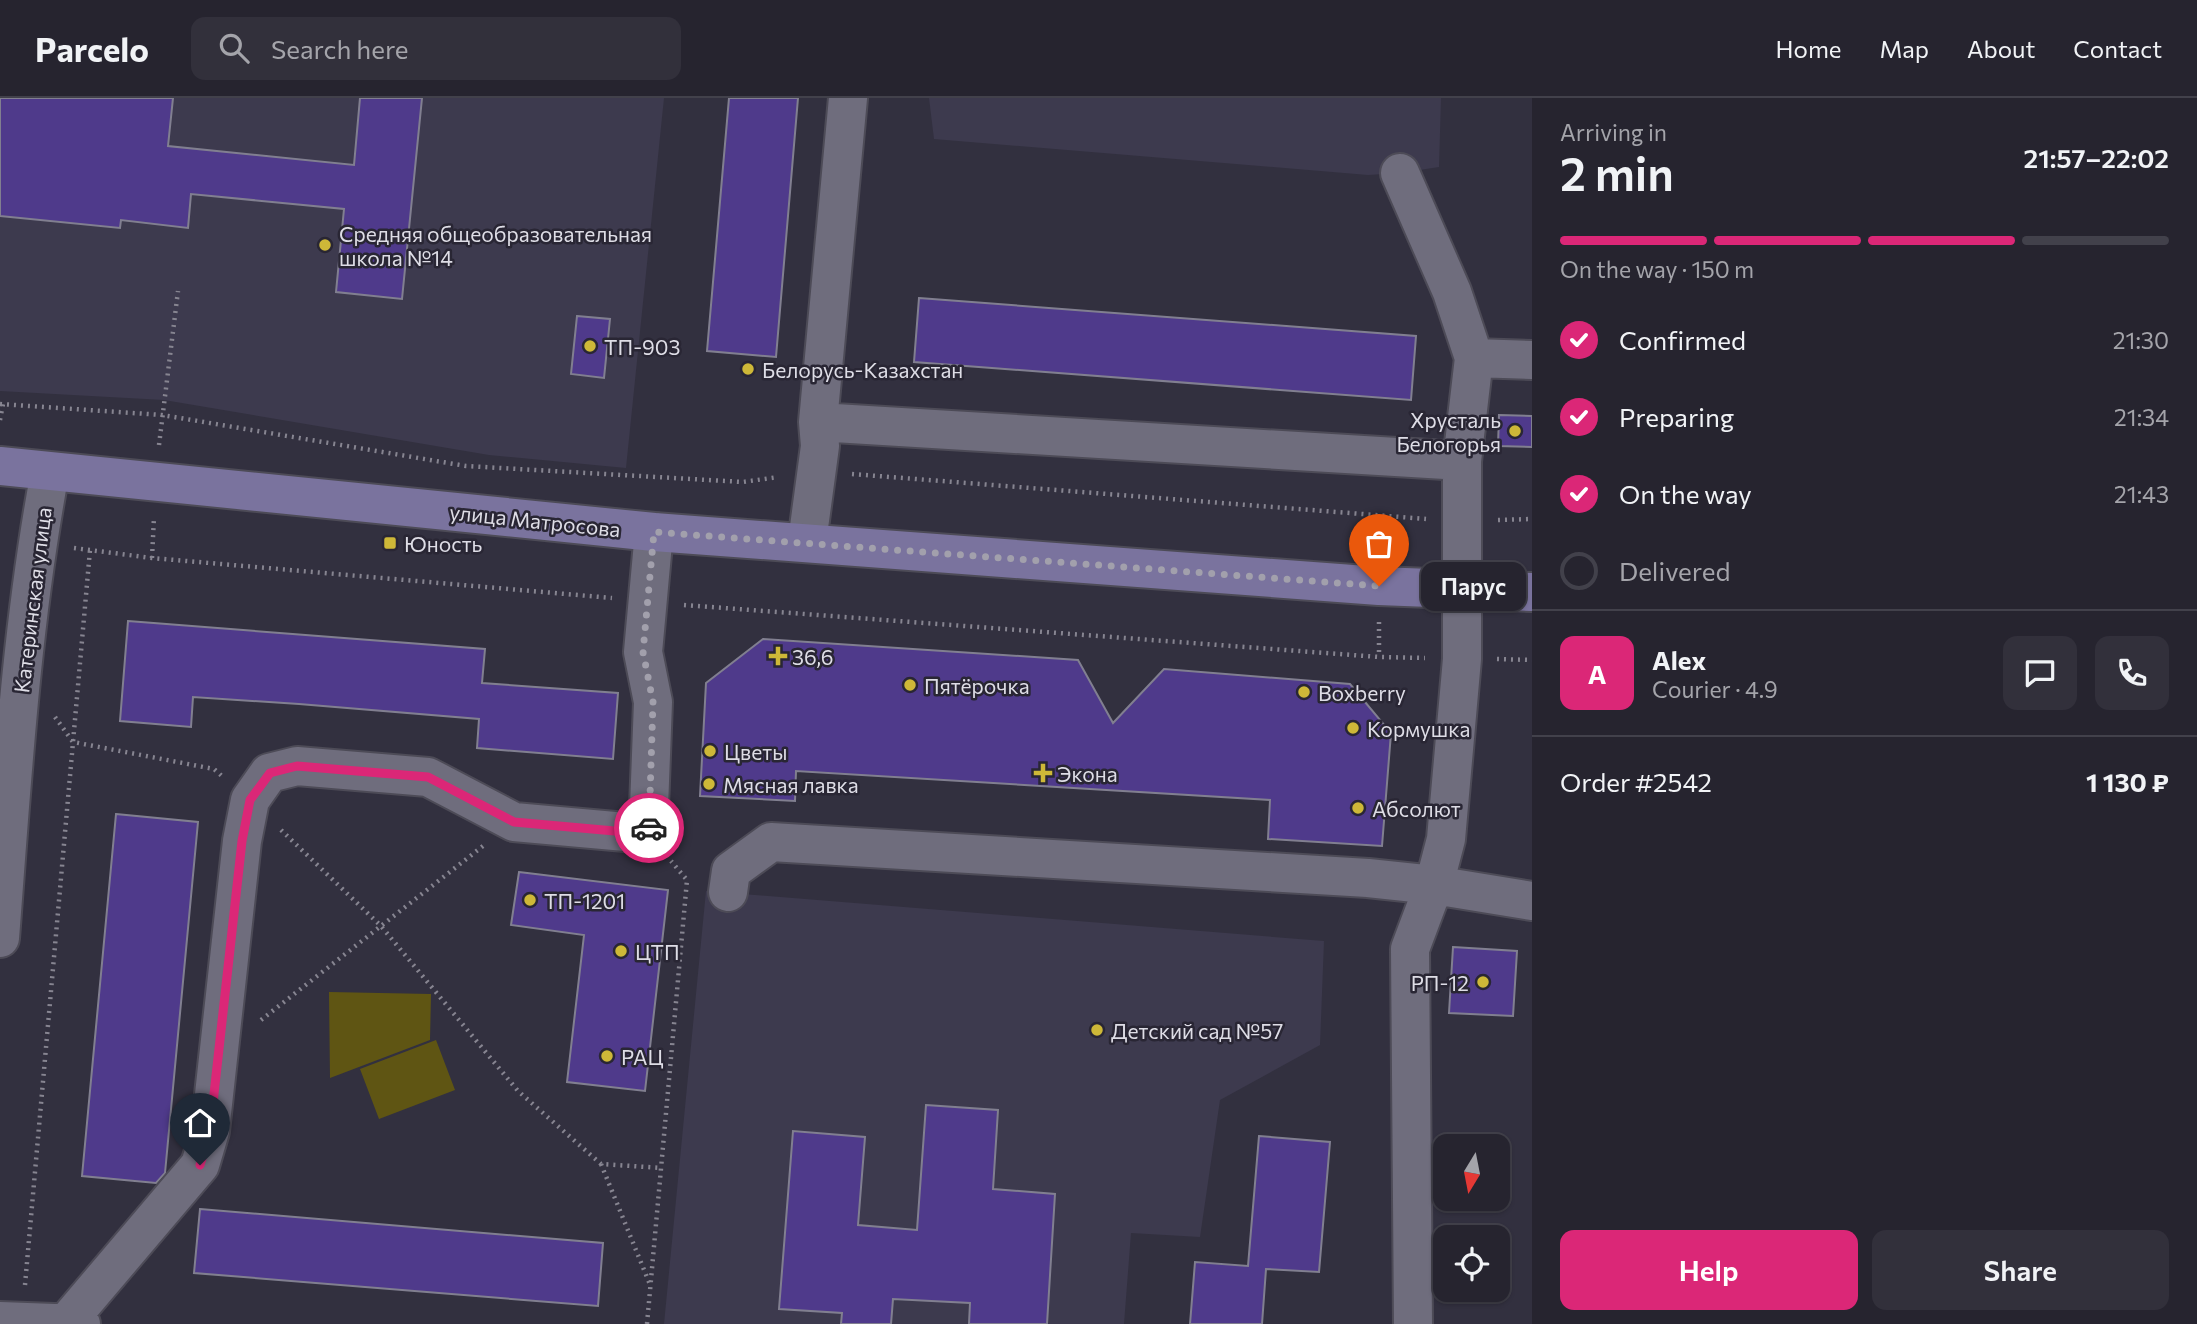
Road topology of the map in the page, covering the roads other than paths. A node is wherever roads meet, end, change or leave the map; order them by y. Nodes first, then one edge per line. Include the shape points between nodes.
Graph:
1 (848, 98) edge
2 (1400, 173) dead end
3 (1474, 358) junction
4 (1532, 360) edge
5 (818, 422) junction
6 (1462, 461) junction
7 (0, 466) edge
8 (50, 472) junction
9 (654, 532) junction
10 (807, 542) junction
11 (1461, 589) junction
12 (1532, 592) edge
13 (1434, 886) junction
14 (728, 892) dead end
15 (1532, 901) edge
16 (0, 938) edge
17 (11, 1321) edge
18 (74, 1323) edge
19 (1413, 1324) edge

1 - 5 street
2 - 3 street via 1452,292
3 - 4 street
3 - 6 street
5 - 6 street
5 - 10 street via 820,446
6 - 11 street
7 - 8 main road, улица Матросова
8 - 9 main road, улица Матросова
8 - 16 street, Катеринская улица via 36,544 21,672
9 - 10 main road, улица Матросова
9 - 18 street via 643,652 653,702 648,834 514,822 428,777 297,766 270,773 250,800 242,841 210,1130 200,1165
10 - 11 main road, улица Матросова
11 - 12 main road, улица Матросова
11 - 13 street via 1462,659 1447,839
13 - 14 street via 1368,878 771,842 732,871
13 - 15 street
13 - 19 street via 1410,949
17 - 18 street

